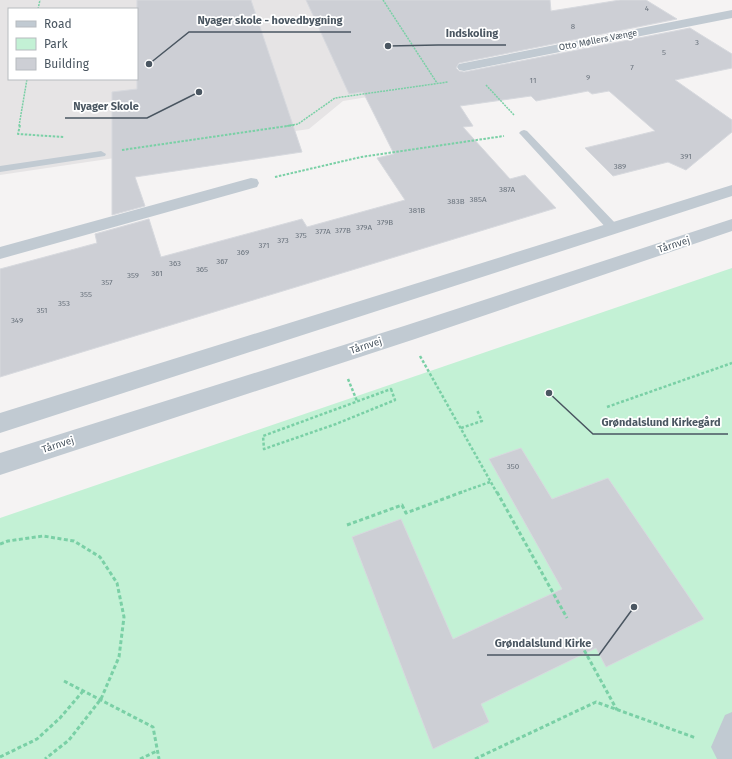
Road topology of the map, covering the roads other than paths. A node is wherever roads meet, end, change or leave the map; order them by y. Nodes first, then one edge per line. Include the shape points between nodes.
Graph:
1 (732, 14) edge
2 (464, 66) road end
3 (524, 133) road end
4 (101, 154) road end
5 (0, 169) edge
6 (251, 183) road end
7 (732, 190) edge
8 (732, 225) edge
9 (613, 228) junction
10 (0, 253) edge
11 (0, 423) edge
12 (0, 464) edge
13 (732, 722) edge
14 (725, 753) edge

1 - 2 street, Otto Møllers Vænge
3 - 9 lane
4 - 5 lane
6 - 10 street
7 - 9 street
8 - 12 street, Tårnvej via 408,333
9 - 11 street
13 - 14 lane

